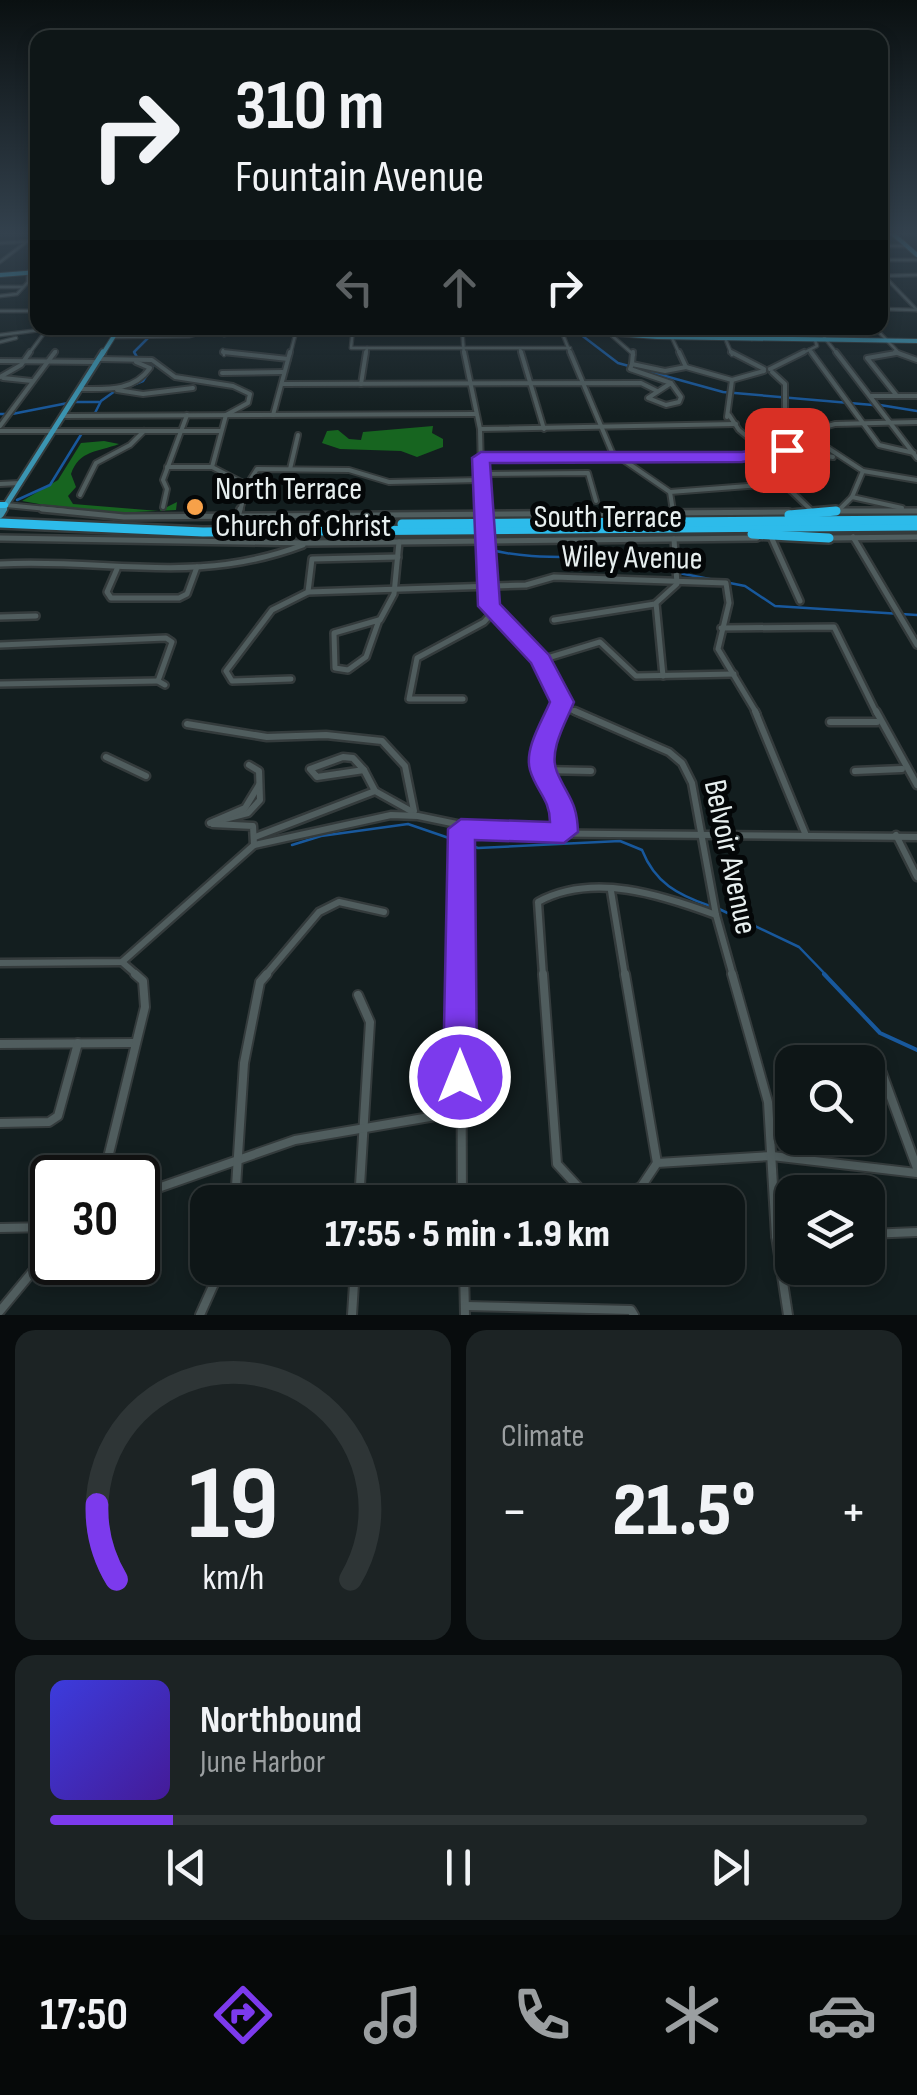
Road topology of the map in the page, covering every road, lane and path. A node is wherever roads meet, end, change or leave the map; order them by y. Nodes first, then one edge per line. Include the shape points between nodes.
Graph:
1 (888, 310) edge
2 (917, 310) edge
3 (0, 311) edge
4 (30, 311) edge
5 (30, 332) edge
6 (0, 335) edge
7 (21, 335) junction
8 (42, 335) edge
9 (142, 335) edge
10 (295, 335) edge
11 (352, 335) edge
12 (462, 335) edge
13 (564, 335) edge
14 (611, 335) edge
15 (626, 335) edge
16 (749, 335) edge
17 (822, 335) edge
18 (881, 335) edge
19 (114, 336) joint
20 (672, 338) junction
21 (724, 338) junction
22 (752, 339) junction
23 (886, 340) junction
24 (816, 341) junction
25 (917, 341) edge
26 (0, 342) edge
27 (828, 342) junction
28 (367, 348) junction
29 (462, 348) junction
30 (520, 348) junction
31 (570, 348) junction
32 (222, 350) dead end
33 (809, 350) junction
34 (56, 351) dead end
35 (896, 352) junction
36 (909, 356) junction
37 (890, 357) junction
38 (134, 359) junction
39 (290, 359) junction
40 (917, 360) edge
41 (98, 361) junction
42 (0, 362) edge
43 (22, 362) junction
44 (46, 362) junction
45 (631, 366) junction
46 (686, 367) junction
47 (768, 370) junction
48 (285, 372) junction
49 (0, 377) edge
50 (732, 380) junction
51 (32, 381) junction
52 (671, 382) junction
53 (282, 384) junction
54 (361, 384) junction
55 (471, 384) junction
56 (530, 384) junction
57 (585, 384) junction
58 (233, 386) junction
59 (193, 388) dead end
60 (80, 389) junction
61 (114, 389) junction
62 (658, 391) junction
63 (677, 393) junction
64 (871, 396) junction
65 (897, 396) junction
66 (917, 396) edge
67 (273, 414) junction
68 (476, 414) junction
69 (188, 415) junction
70 (226, 415) junction
71 (729, 415) junction
72 (63, 416) junction
73 (720, 422) junction
74 (859, 422) junction
75 (890, 422) junction
76 (917, 422) edge
77 (736, 424) junction
78 (0, 429) edge
79 (544, 429) junction
80 (603, 429) junction
81 (480, 430) junction
82 (53, 431) junction
83 (144, 431) junction
84 (181, 431) junction
85 (220, 431) junction
86 (805, 433) junction
87 (298, 435) dead end
88 (787, 450) junction
89 (770, 454) junction
90 (915, 455) edge
91 (614, 457) junction
92 (481, 458) junction
93 (839, 458) junction
94 (167, 467) junction
95 (212, 467) junction
96 (290, 469) junction
97 (863, 471) junction
98 (480, 477) junction
99 (917, 480) edge
100 (786, 482) junction
101 (20, 483) junction
102 (0, 484) edge
103 (246, 485) junction
104 (670, 492) junction
105 (80, 495) dead end
106 (852, 497) junction
107 (596, 501) dead end
108 (162, 507) dead end
109 (812, 511) junction
110 (836, 511) junction
111 (1, 513) edge
112 (482, 515) junction
113 (238, 517) junction
114 (673, 517) junction
115 (916, 517) edge
116 (16, 522) junction
117 (564, 530) junction
118 (853, 537) junction
119 (0, 538) edge
120 (483, 538) junction
121 (772, 538) junction
122 (829, 538) junction
123 (916, 538) edge
124 (674, 539) junction
125 (399, 542) junction
126 (308, 543) junction
127 (398, 557) junction
128 (0, 564) edge
129 (197, 567) junction
130 (117, 569) junction
131 (682, 580) junction
132 (488, 588) junction
133 (394, 591) junction
134 (308, 592) junction
135 (800, 600) dead end
136 (656, 604) junction
137 (493, 612) junction
138 (36, 616) dead end
139 (0, 617) edge
140 (379, 620) junction
141 (554, 620) dead end
142 (720, 628) junction
143 (908, 628) junction
144 (917, 628) edge
145 (0, 644) edge
146 (917, 644) edge
147 (541, 660) junction
148 (734, 674) junction
149 (663, 676) junction
150 (291, 679) dead end
151 (0, 684) edge
152 (463, 699) dead end
153 (562, 702) junction
154 (830, 722) dead end
155 (879, 722) junction
156 (186, 724) dead end
157 (106, 758) dead end
158 (248, 765) dead end
159 (904, 769) junction
160 (364, 770) junction
161 (542, 770) junction
162 (591, 771) dead end
163 (856, 771) dead end
164 (146, 776) dead end
165 (917, 785) edge
166 (374, 791) junction
167 (414, 812) junction
168 (461, 829) junction
169 (564, 832) junction
170 (806, 833) junction
171 (704, 834) junction
172 (896, 834) junction
173 (917, 837) edge
174 (255, 841) junction
175 (917, 877) edge
176 (611, 891) junction
177 (384, 912) dead end
178 (716, 915) junction
179 (122, 962) junction
180 (0, 963) edge
181 (358, 996) dead end
182 (135, 1042) junction
183 (78, 1043) junction
184 (0, 1044) edge
185 (885, 1082) edge
186 (460, 1112) junction
187 (364, 1121) junction
188 (0, 1123) edge
189 (238, 1154) junction
190 (108, 1155) edge
191 (772, 1156) junction
192 (656, 1163) junction
193 (917, 1171) edge
194 (160, 1185) edge
195 (235, 1185) edge
196 (360, 1185) edge
197 (462, 1185) edge
198 (775, 1216) edge
199 (0, 1228) edge
200 (30, 1228) edge
201 (917, 1232) edge
202 (885, 1233) edge
203 (30, 1275) edge
204 (213, 1285) edge
205 (354, 1285) edge
206 (464, 1285) edge
207 (783, 1285) edge
208 (465, 1310) edge
209 (0, 1311) edge
210 (200, 1315) edge
211 (352, 1315) edge
212 (634, 1315) edge
213 (788, 1315) edge

1 - 2 street
3 - 4 street
5 - 7 street
6 - 7 street
7 - 26 street
8 - 43 street
9 - 19 street
10 - 39 street
11 - 28 street via 351,348
12 - 29 street
13 - 31 street
14 - 45 street via 634,353
15 - 20 main road
16 - 22 street
17 - 27 street
18 - 23 street
19 - 41 main road
20 - 21 main road
20 - 46 street
21 - 22 main road
21 - 47 street via 733,357
22 - 24 main road
23 - 25 main road
23 - 27 main road
23 - 35 street
24 - 27 main road
24 - 33 street
27 - 64 street
28 - 29 street
28 - 54 street
29 - 30 street
29 - 55 street
30 - 31 street
30 - 56 street
31 - 57 street
32 - 39 street via 236,358
33 - 47 street
33 - 74 street
34 - 44 street
35 - 36 street
35 - 37 street
36 - 37 street
36 - 40 street
37 - 65 street via 866,358
38 - 41 street
38 - 58 street via 154,361 190,382
38 - 61 street via 150,368 148,374
39 - 48 street
41 - 44 street
41 - 60 main road
42 - 43 street
43 - 44 street
43 - 49 street
44 - 51 street
45 - 46 street via 665,372
45 - 52 street
46 - 50 street
47 - 50 street
47 - 86 street via 785,384 785,415
48 - 53 street
48 - 58 street via 222,373
49 - 51 street
50 - 71 street
51 - 78 street
52 - 62 street
52 - 63 street
53 - 54 street
53 - 67 street
54 - 55 street
55 - 56 street
55 - 68 street
56 - 57 street
56 - 79 street
57 - 62 street via 641,383
57 - 80 street
58 - 70 street via 252,398
59 - 61 street via 143,394
60 - 61 street
60 - 72 main road
62 - 63 street
62 - 63 street via 648,398 666,405 679,402
64 - 65 street
64 - 75 street
65 - 66 street
67 - 68 street
67 - 70 street
68 - 81 street
69 - 70 street
69 - 72 street
69 - 84 street
70 - 85 street
71 - 73 street
71 - 77 street
72 - 82 main road
73 - 77 street
73 - 80 street
74 - 75 street
74 - 86 street
74 - 90 street via 879,445
75 - 76 street
75 - 90 street
77 - 89 street
78 - 82 street
79 - 80 street
79 - 81 street
80 - 91 street
81 - 92 street
82 - 83 street
82 - 101 main road
83 - 84 street
83 - 105 street via 96,463
84 - 85 street
84 - 94 street
85 - 95 street
86 - 88 street
86 - 93 street
87 - 96 street
88 - 89 street
88 - 93 street
89 - 91 street
89 - 100 street via 790,472
91 - 92 street
91 - 104 street via 639,466
92 - 98 street
93 - 97 street
94 - 95 street
94 - 108 street
95 - 103 street
96 - 98 street via 349,470 389,482
96 - 103 street via 254,470
97 - 99 street
97 - 106 street
98 - 107 street via 588,473
98 - 112 street
100 - 104 street
100 - 109 street
101 - 102 street
101 - 111 main road
103 - 113 street
104 - 114 street
106 - 110 street
106 - 115 street
109 - 110 street
109 - 114 street
110 - 114 highway
110 - 115 street
111 - 113 street
111 - 116 highway
112 - 113 street
112 - 114 street
112 - 120 street, bridge
114 - 115 highway
114 - 116 highway via 202,527
115 - 117 highway
116 - 117 highway via 147,532
117 - 122 highway
118 - 122 street, South Terrace
118 - 123 street, South Terrace
118 - 143 street
119 - 126 street, South Terrace
120 - 124 street, South Terrace
120 - 125 street, South Terrace
120 - 132 street
121 - 122 street, South Terrace
121 - 124 street, South Terrace
121 - 135 street
124 - 131 street
125 - 126 street, South Terrace
125 - 127 street
126 - 129 street via 262,560
127 - 133 street
127 - 134 street via 312,559
128 - 130 street
129 - 130 street
129 - 130 street via 179,598 111,598 107,592
131 - 132 street, Wiley Avenue via 554,577
131 - 136 street
131 - 142 street, Wiley Avenue via 726,584 729,603
132 - 133 street, Wiley Avenue
132 - 137 street
133 - 134 street, Wiley Avenue
133 - 140 street
134 - 150 street via 272,610 226,671 232,681
136 - 141 street
136 - 149 street
137 - 147 street
137 - 152 street via 418,658 408,690 412,700
138 - 139 street
140 - 140 street via 366,657 348,670 334,668 334,633
142 - 148 street via 718,649
142 - 155 street via 834,627
143 - 144 street
143 - 146 street
145 - 151 street via 172,642 162,683
147 - 149 street via 605,642 636,676
147 - 153 street
148 - 149 street
148 - 170 street via 787,773
153 - 161 street via 543,748
153 - 171 street, Belvoir Avenue via 675,756 692,783
154 - 155 street
155 - 159 street
156 - 167 street via 267,737 382,742 404,766
157 - 164 street
158 - 174 street via 259,772 260,800 248,813 210,824 250,824
159 - 163 street
159 - 165 street
160 - 160 street via 342,757 310,769 318,777
160 - 166 street
161 - 162 street
161 - 169 street via 563,803
166 - 167 street
166 - 174 street via 320,808
167 - 168 street
167 - 174 street
168 - 169 street
168 - 186 street
169 - 171 street
170 - 171 street
170 - 172 street
171 - 178 street, Belvoir Avenue
172 - 173 street
172 - 175 street
174 - 179 street
176 - 178 street via 658,893
176 - 192 street
176 - 192 street via 546,895 536,912 557,1164 566,1184 614,1197 640,1188
177 - 189 street via 339,902 318,912 260,982 244,1063
178 - 191 street, Belvoir Avenue via 768,1102
179 - 180 street
179 - 182 street via 143,981 146,1007
181 - 187 street via 370,1022
182 - 183 street
182 - 190 street
183 - 184 street
183 - 188 street via 58,1116
185 - 193 street
186 - 187 street
186 - 197 street
187 - 189 street
187 - 196 street
189 - 194 street
189 - 195 street
191 - 192 street
191 - 193 street
191 - 198 street, Belvoir Avenue
199 - 200 street
201 - 202 street
203 - 209 street
204 - 210 street
205 - 211 street
206 - 208 street
207 - 213 street, Belvoir Avenue
208 - 212 street

